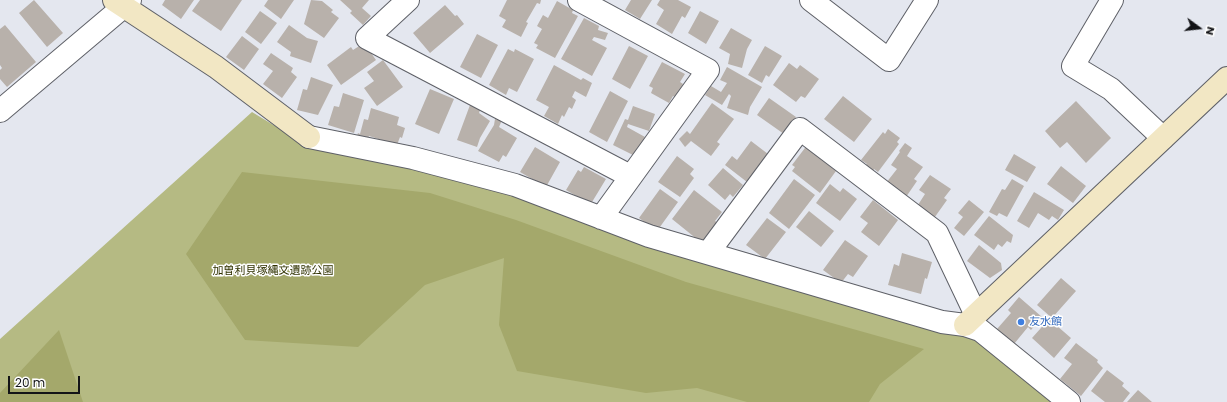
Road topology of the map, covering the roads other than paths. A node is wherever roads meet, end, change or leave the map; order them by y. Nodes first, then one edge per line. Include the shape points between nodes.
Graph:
1 (408, 0) edge
2 (579, 0) edge
3 (811, 0) edge
4 (927, 0) edge
5 (1112, 0) edge
6 (122, 2) edge
7 (1227, 78) edge
8 (0, 111) edge
9 (1163, 138) junction
10 (630, 176) junction
11 (601, 218) junction
12 (708, 253) junction
13 (970, 320) junction
14 (1069, 402) edge

1 - 10 street via 367,38
2 - 10 street via 708,70
3 - 4 street via 889,60
5 - 9 street via 1073,66 1111,89
6 - 8 street
6 - 11 street via 309,136 413,158 515,185
7 - 9 street
9 - 13 street
10 - 11 street
11 - 12 street via 649,236
12 - 13 street via 942,322
12 - 13 street via 800,129 936,233
13 - 14 street

